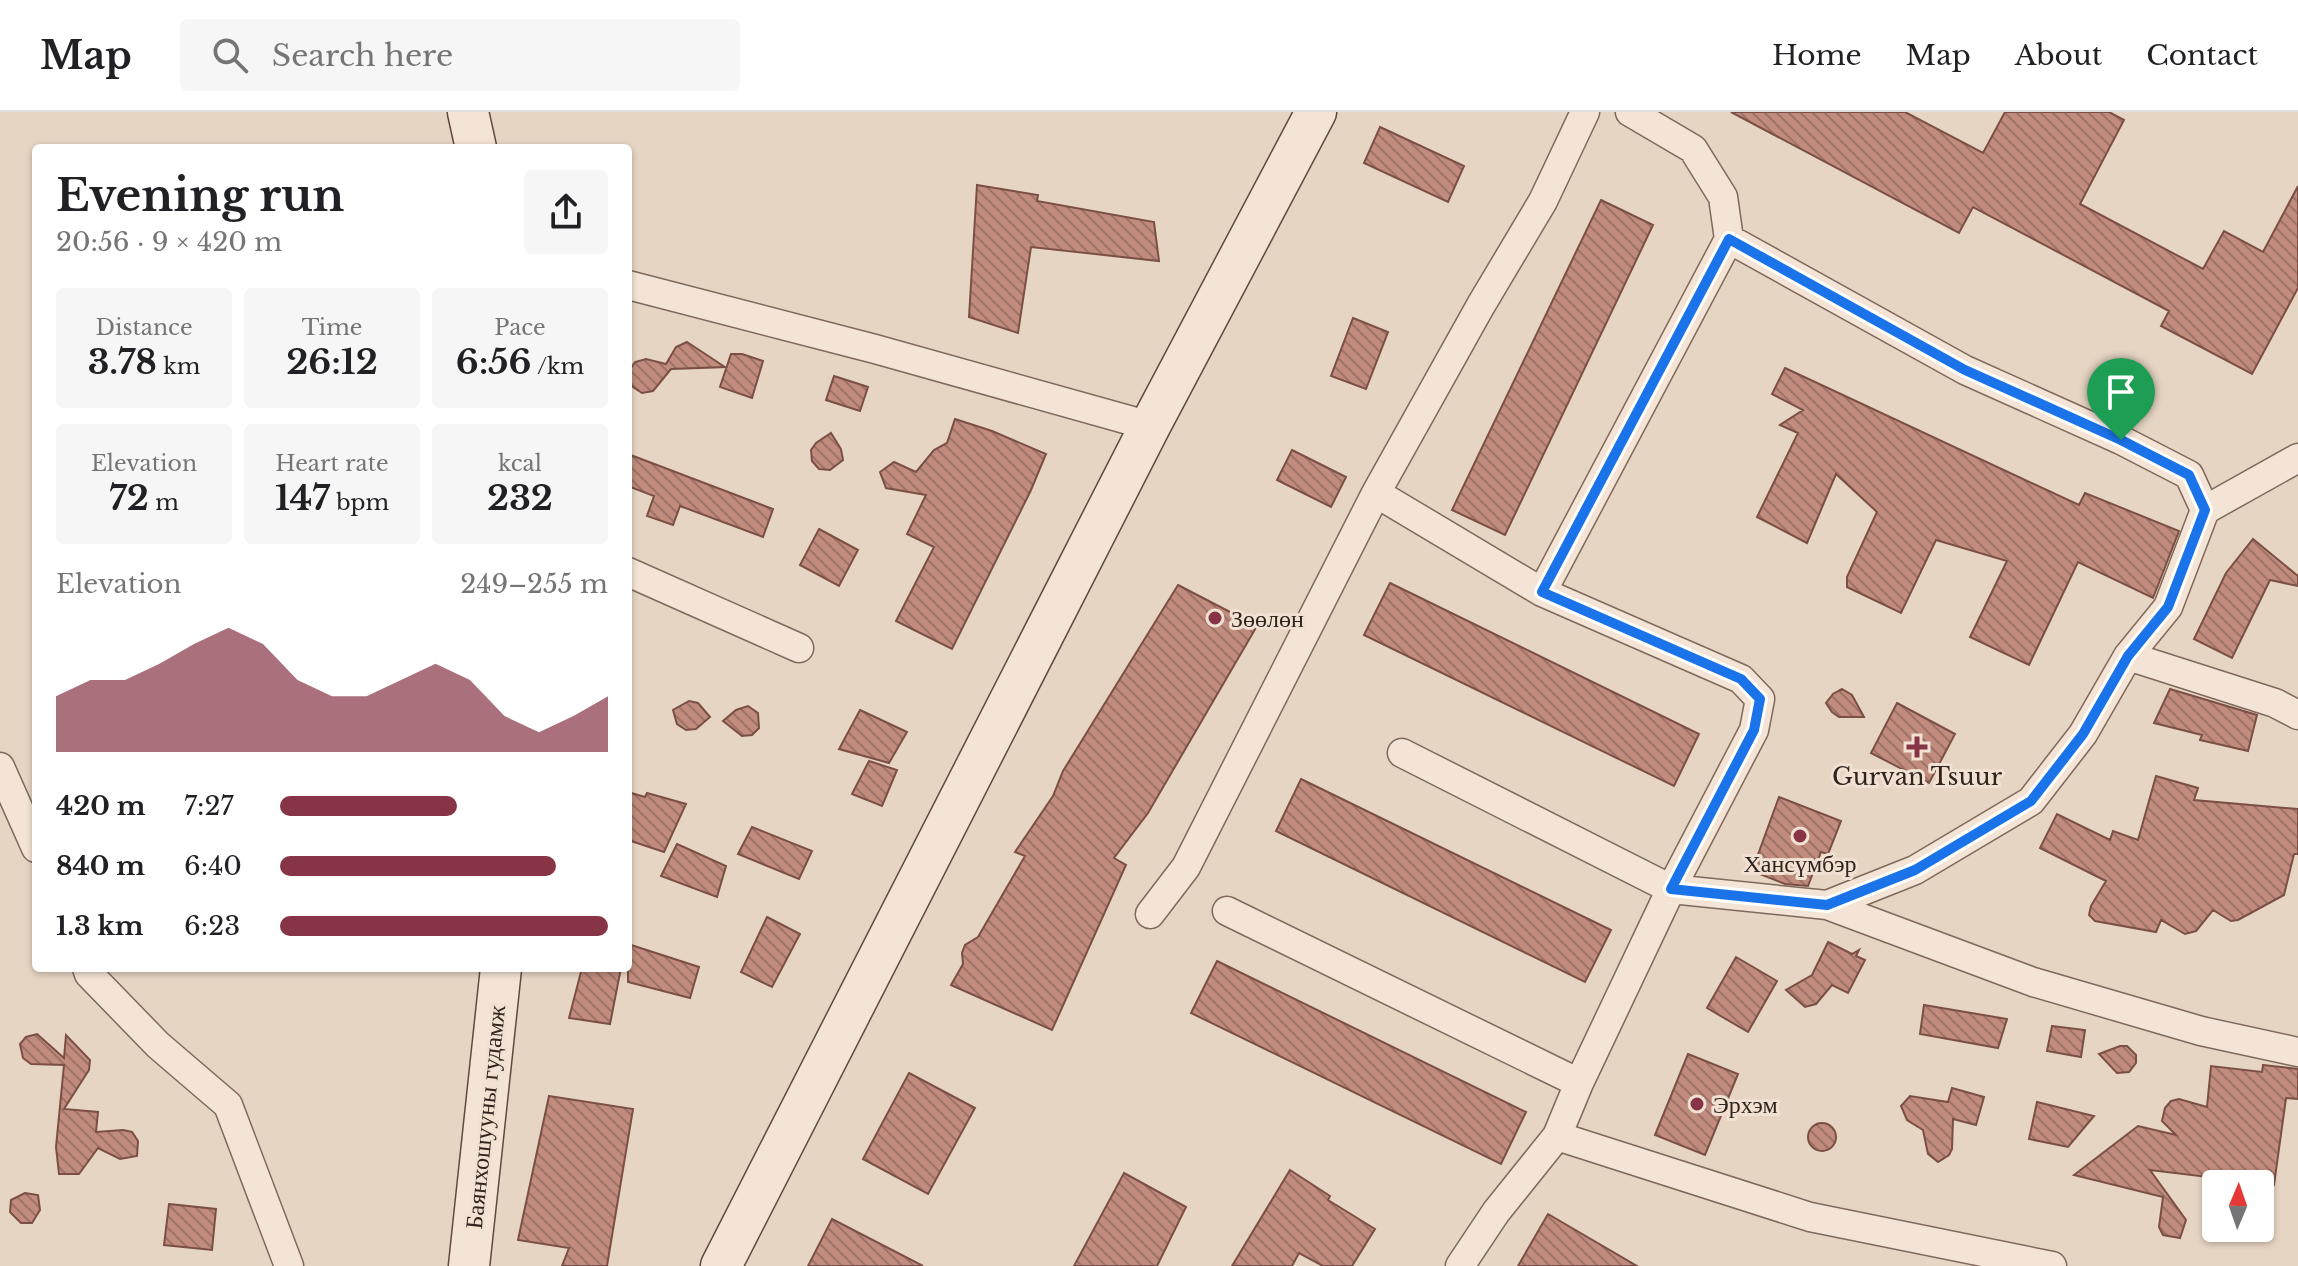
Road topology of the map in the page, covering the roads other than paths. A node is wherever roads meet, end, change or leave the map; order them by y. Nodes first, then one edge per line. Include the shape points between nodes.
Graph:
1 (468, 112) edge
2 (1316, 112) edge
3 (1585, 112) edge
4 (1630, 112) edge
5 (475, 144) edge
6 (1729, 239) junction
7 (632, 286) edge
8 (1150, 426) junction
9 (2298, 458) edge
10 (1376, 493) junction
11 (2205, 510) junction
12 (632, 574) edge
13 (1542, 592) junction
14 (799, 648) dead end
15 (2128, 656) junction
16 (2298, 715) edge
17 (1402, 753) dead end
18 (0, 767) edge
19 (32, 839) edge
20 (1671, 889) junction
21 (1827, 905) junction
22 (1227, 911) dead end
23 (1150, 914) dead end
24 (88, 972) edge
25 (501, 972) edge
26 (2298, 1052) edge
27 (1579, 1083) junction
28 (1557, 1136) junction
29 (289, 1266) edge
30 (469, 1266) edge
31 (721, 1266) edge
32 (1460, 1266) edge
33 (2052, 1266) edge

1 - 5 street
2 - 8 street
3 - 10 street via 1543,201
4 - 6 street via 1693,149 1723,197
6 - 11 street via 1965,370 2189,475
6 - 13 street
7 - 8 street
8 - 31 street
9 - 11 street
10 - 13 street
10 - 23 street via 1186,867
11 - 15 street via 2168,607
12 - 14 street
13 - 20 street via 1741,679 1760,699 1754,730
15 - 16 street
15 - 21 street via 2083,734 2031,801 1915,870
17 - 20 street
18 - 19 street
20 - 21 street
20 - 27 street
21 - 26 street via 2033,982 2201,1031
22 - 27 street
24 - 29 street via 158,1045 228,1105
25 - 30 street, Баянхошууны гудамж
27 - 28 street
28 - 32 street
28 - 33 street via 1810,1217

